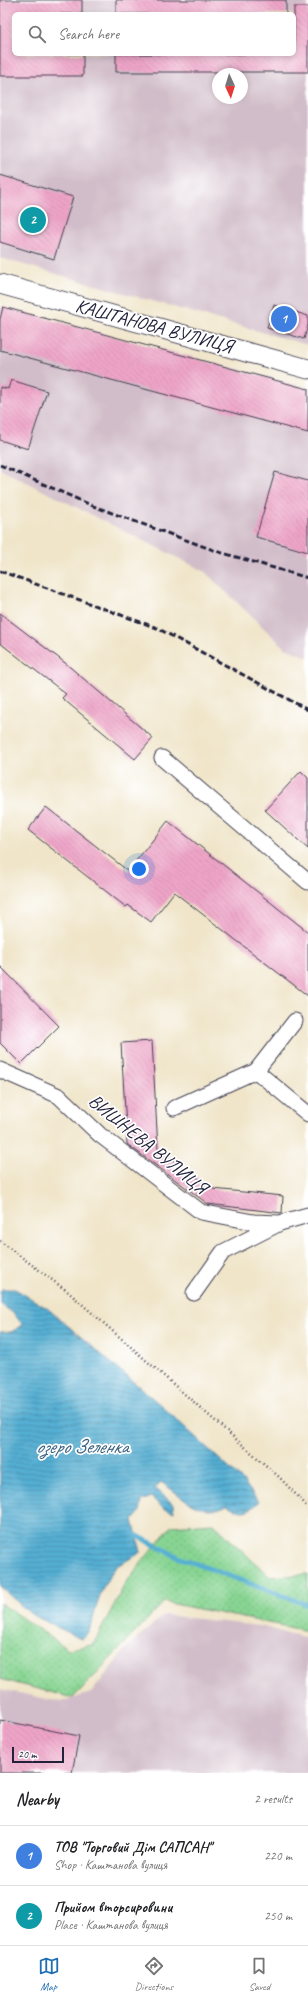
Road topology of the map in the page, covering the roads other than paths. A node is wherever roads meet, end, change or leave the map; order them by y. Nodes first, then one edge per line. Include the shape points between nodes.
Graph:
1 (0, 284) edge
2 (308, 369) edge
3 (162, 758) dead end
4 (308, 882) edge
5 (295, 1021) dead end
6 (0, 1070) edge
7 (256, 1070) junction
8 (174, 1108) dead end
9 (308, 1114) edge
10 (308, 1215) edge
11 (280, 1223) junction
12 (194, 1293) dead end

1 - 2 street, КАШТАНОВА ВУЛИЦЯ
3 - 4 street
5 - 7 street
6 - 11 street, ВИШНЕВА ВУЛИЦЯ via 59,1096 100,1135 202,1212 253,1222
7 - 8 street
7 - 9 street
10 - 11 street, ВИШНЕВА ВУЛИЦЯ
11 - 12 street, ВИШНЕВА ВУЛИЦЯ via 223,1252

